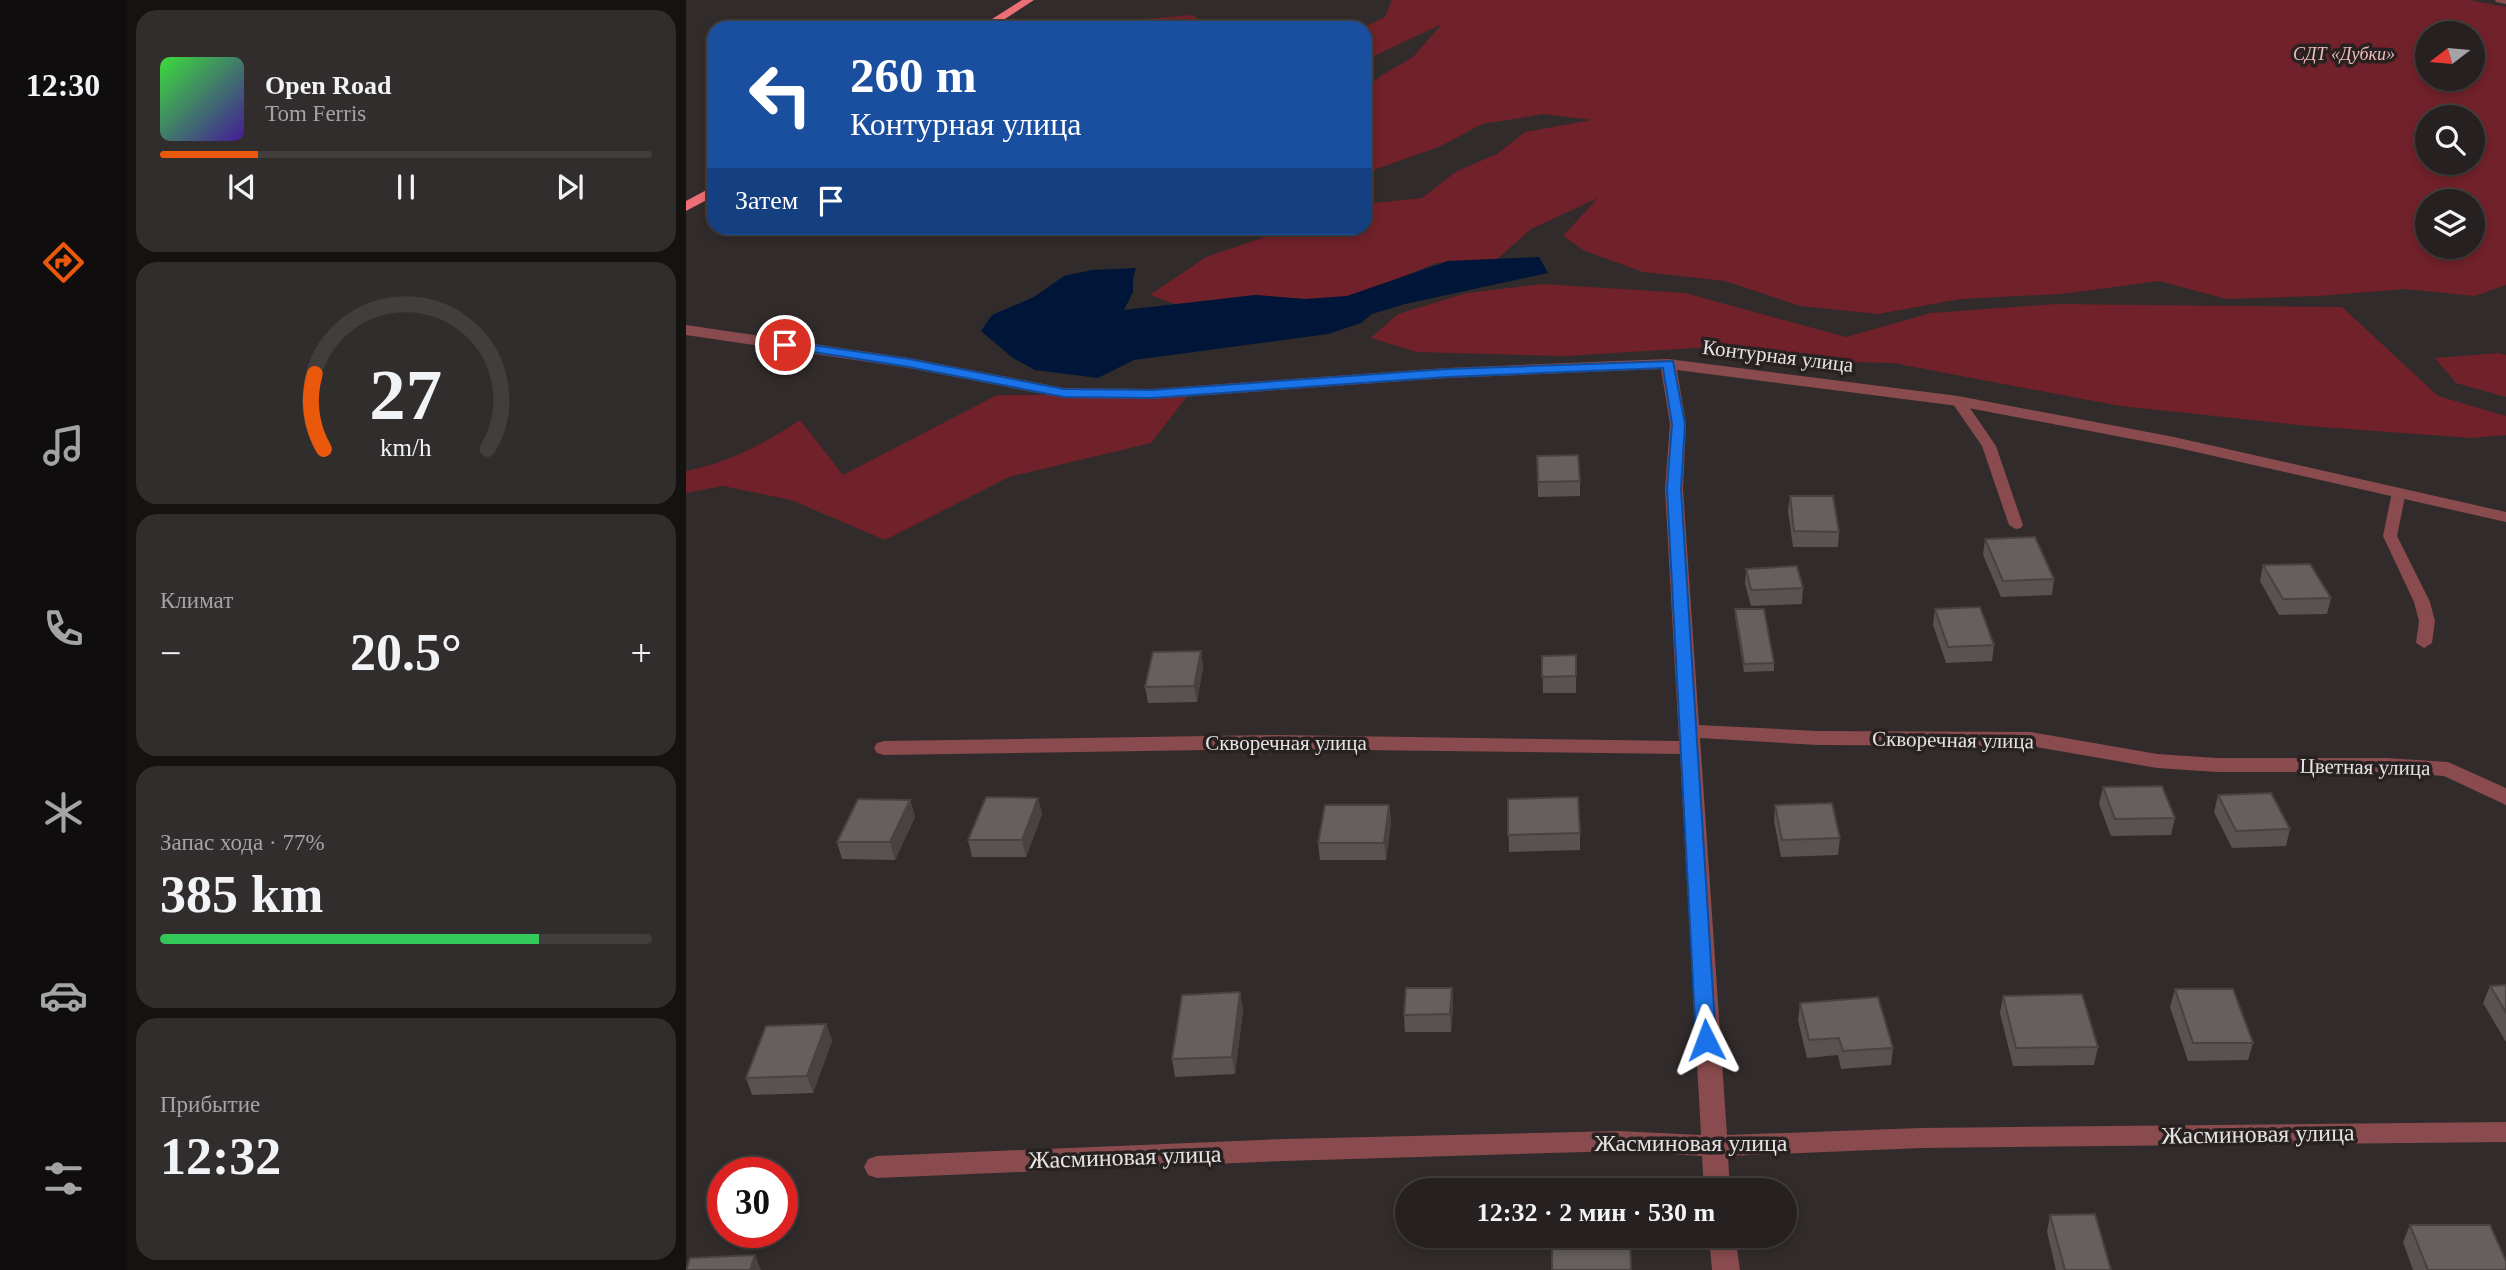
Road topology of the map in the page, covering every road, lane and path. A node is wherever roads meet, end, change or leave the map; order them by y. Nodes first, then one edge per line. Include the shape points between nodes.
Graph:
1 (1029, 0) edge
2 (2500, 0) edge
3 (2506, 1) edge
4 (994, 21) edge
5 (707, 194) edge
6 (686, 206) edge
7 (686, 330) edge
8 (1668, 363) junction
9 (1958, 401) junction
10 (2399, 492) junction
11 (2506, 517) edge
12 (2017, 525) dead end
13 (2424, 643) dead end
14 (1688, 740) junction
15 (884, 748) dead end
16 (2217, 765) joint
17 (2506, 799) edge
18 (2506, 1132) edge
19 (1712, 1146) junction
20 (877, 1167) dead end
21 (1716, 1178) edge
22 (1723, 1248) edge
23 (1726, 1270) edge

1 - 4 highway
2 - 3 street
5 - 6 highway
7 - 8 street, Контурная улица via 909,363 1064,393 1152,394
8 - 9 street, Контурная улица
8 - 14 street via 1678,424 1674,489
9 - 10 street, Контурная улица
9 - 12 lane via 1989,446
10 - 11 street, Контурная улица
10 - 13 lane via 2390,536 2421,602 2427,621
14 - 15 street, Скворечная улица
14 - 16 street, Скворечная улица via 2031,739 2157,761
14 - 19 street
16 - 17 street, Цветная улица via 2448,769
18 - 19 street, Жасминовая улица via 1921,1138
19 - 20 street, Жасминовая улица via 1619,1141
19 - 21 street
22 - 23 street

